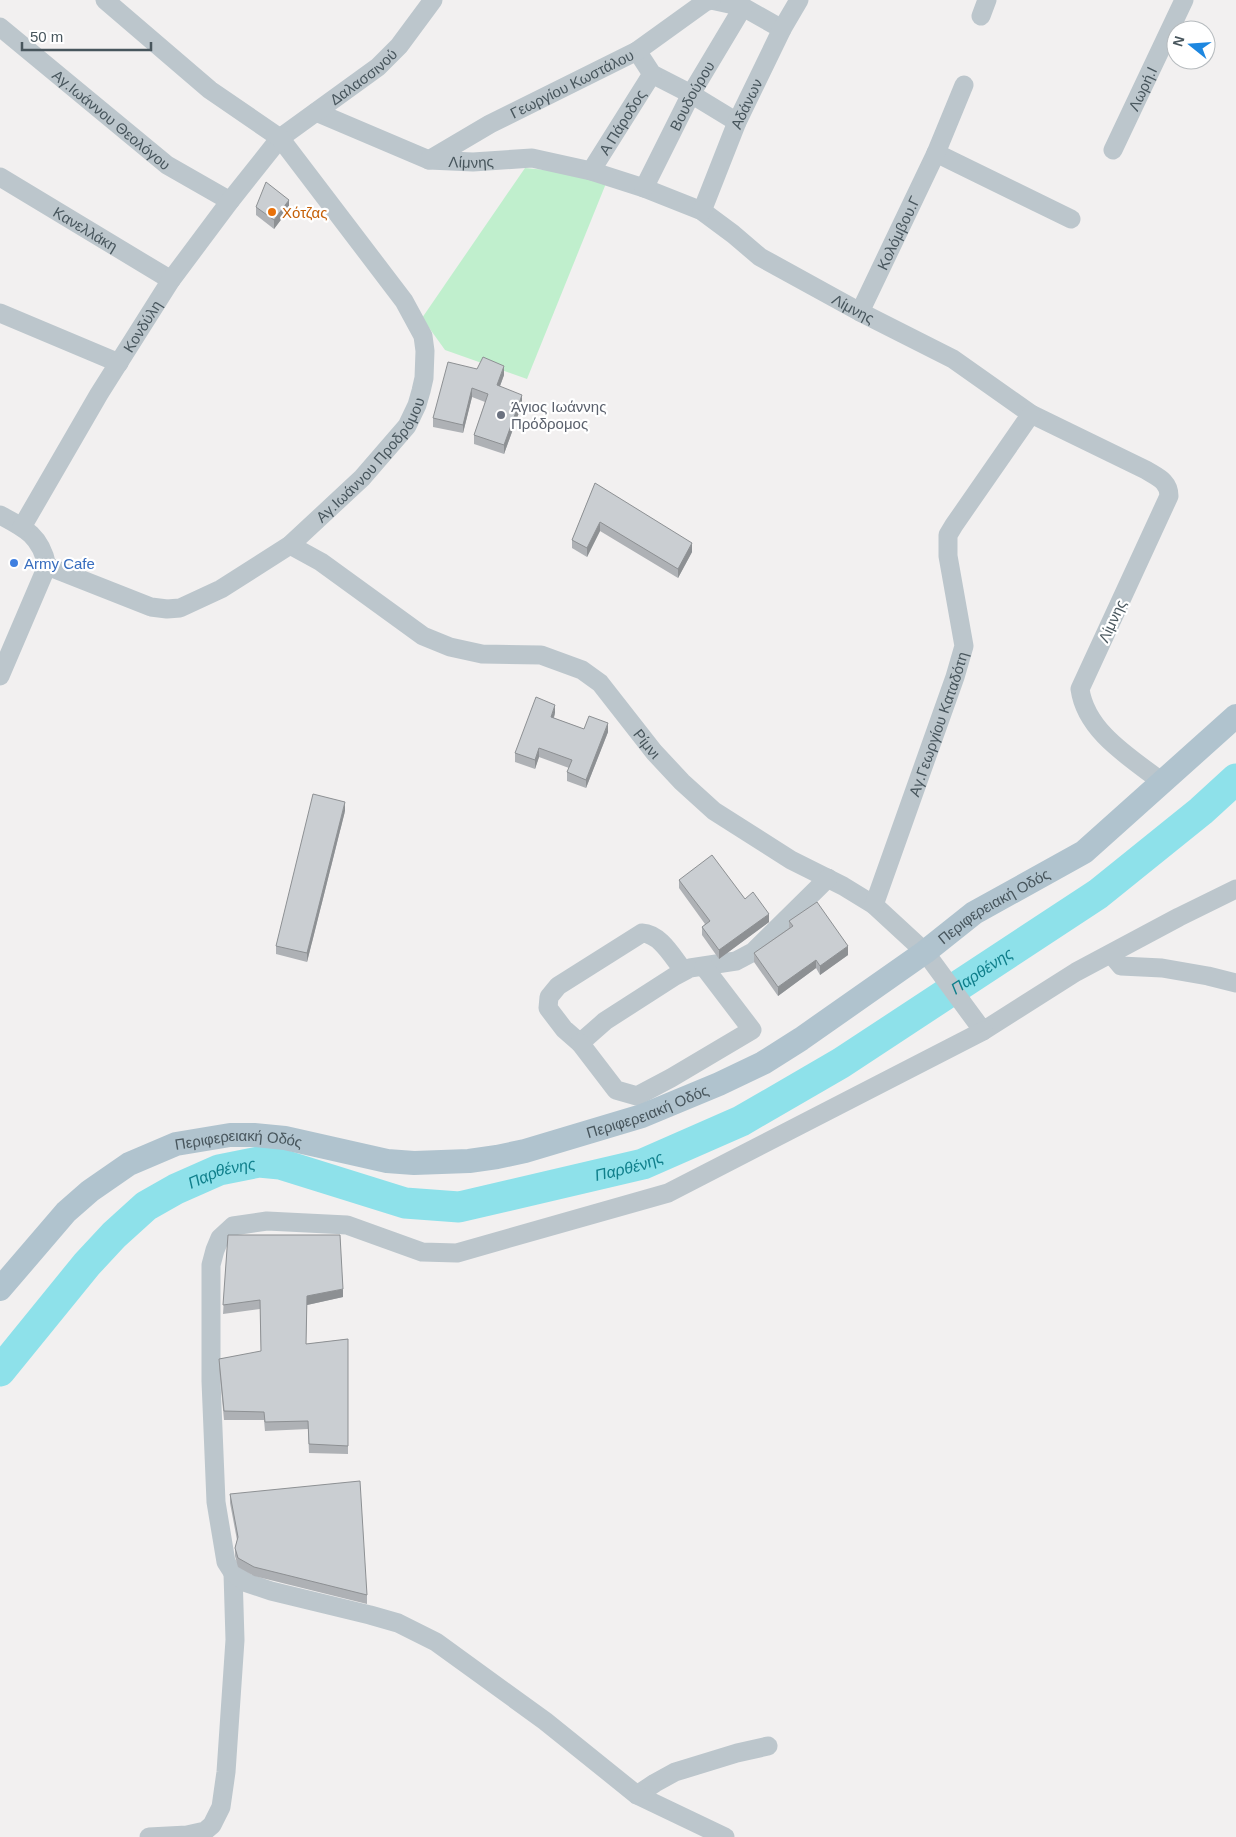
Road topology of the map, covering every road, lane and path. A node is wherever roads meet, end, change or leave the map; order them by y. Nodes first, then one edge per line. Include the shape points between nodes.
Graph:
1 (105, 0) edge
2 (433, 0) edge
3 (711, 0) edge
4 (799, 0) edge
5 (1184, 0) edge
6 (743, 7) junction
7 (0, 27) edge
8 (782, 29) junction
9 (638, 51) junction
10 (652, 74) junction
11 (964, 86) dead end
12 (691, 94) junction
13 (316, 112) junction
14 (737, 122) junction
15 (280, 138) junction
16 (1113, 150) dead end
17 (936, 153) junction
18 (429, 160) junction
19 (591, 171) junction
20 (0, 177) edge
21 (644, 188) junction
22 (230, 201) junction
23 (702, 211) junction
24 (1071, 219) dead end
25 (171, 280) junction
26 (860, 312) junction
27 (0, 313) edge
28 (119, 362) junction
29 (1031, 414) junction
30 (0, 515) edge
31 (22, 527) junction
32 (290, 545) junction
33 (47, 566) junction
34 (0, 676) edge
35 (1236, 716) edge
36 (1162, 782) junction
37 (828, 878) junction
38 (1236, 889) edge
39 (874, 905) junction
40 (925, 952) junction
41 (1111, 954) junction
42 (704, 967) junction
43 (684, 972) junction
44 (1236, 983) edge
45 (983, 1031) junction
46 (580, 1043) junction
47 (0, 1289) edge
48 (233, 1573) junction
49 (768, 1746) dead end
50 (637, 1795) junction
51 (149, 1837) edge
52 (725, 1837) edge

1 - 15 street, Αγ.Ιωάννου Προδρόμου via 210,90
2 - 13 street, Δαλασσινού via 399,46 378,67
3 - 6 street, Γεωργίου Κωστάλου
3 - 9 street, Γεωργίου Κωστάλου
4 - 8 street, Αδάνων
5 - 16 street, Λωρή.Ι
6 - 8 street, Γεωργίου Κωστάλου
6 - 12 street, Βουδούρου
7 - 22 street, Αγ.Ιωάννου Θεολόγου via 166,165
8 - 14 street, Αδάνων
9 - 10 street
9 - 18 street, Γεωργίου Κωστάλου via 490,124
10 - 12 street
10 - 19 street, Α Πάροδος
11 - 17 street, Κολόμβου.Γ
12 - 14 street
12 - 21 street, Βουδούρου
13 - 15 street, Δαλασσινού
13 - 18 street, Λίμνης
14 - 23 street, Αδάνων
15 - 22 street, Κονδύλη
15 - 32 street, Αγ.Ιωάννου Προδρόμου via 404,301 423,336 425,351 421,391 407,426 362,478
17 - 24 street
17 - 26 street, Κολόμβου.Γ
18 - 19 street, Λίμνης via 473,162 532,158
19 - 21 street, Λίμνης
20 - 25 street, Κανελλάκη
21 - 23 street, Λίμνης
22 - 25 street, Κονδύλη
23 - 26 street, Λίμνης via 760,257
25 - 28 street, Κονδύλη
26 - 29 street, Λίμνης via 953,359
27 - 28 street
28 - 31 street, Κονδύλη
29 - 36 street, Λίμνης via 1146,470 1164,480 1169,489 1169,496 1080,690 1086,713 1112,744
29 - 39 street, Αγ.Γεωργίου Καταδότη via 948,536 948,556 964,646
30 - 31 street
31 - 33 street via 37,541
32 - 33 street, Αγ.Ιωάννου Προδρόμου via 221,589 180,608 151,607
32 - 37 street, Ρίμνι via 329,567 423,636 466,652 541,655 582,670 600,683 654,752 714,812 790,860
33 - 34 street
35 - 36 main road, Περιφερειακή Οδός
36 - 40 main road, Περιφερειακή Οδός via 1084,852 974,913
37 - 39 street, Ρίμνι
37 - 42 street via 753,952 736,961
38 - 41 street
39 - 40 street, Ρίμνι
40 - 45 street, Ρίμνι
40 - 47 main road, Περιφερειακή Οδός via 763,1063 642,1116 525,1151 469,1162 414,1163 254,1135 230,1135 176,1144 128,1164 90,1191 66,1212
41 - 44 street via 1121,966 1162,968
41 - 45 street via 1076,972
42 - 43 street
42 - 46 street via 752,1030 637,1096 616,1090
43 - 46 street via 605,1021
43 - 46 street via 660,940 649,933 642,933 558,986 549,997 548,1008
45 - 48 street via 668,1193 457,1253 422,1252 347,1225 268,1221 233,1226 220,1238 215,1250 211,1265 210,1308 216,1502 224,1556
48 - 50 street via 247,1583 271,1591 398,1623 436,1642
48 - 51 street via 235,1640 221,1808 206,1831
49 - 50 street via 675,1772
50 - 52 street

